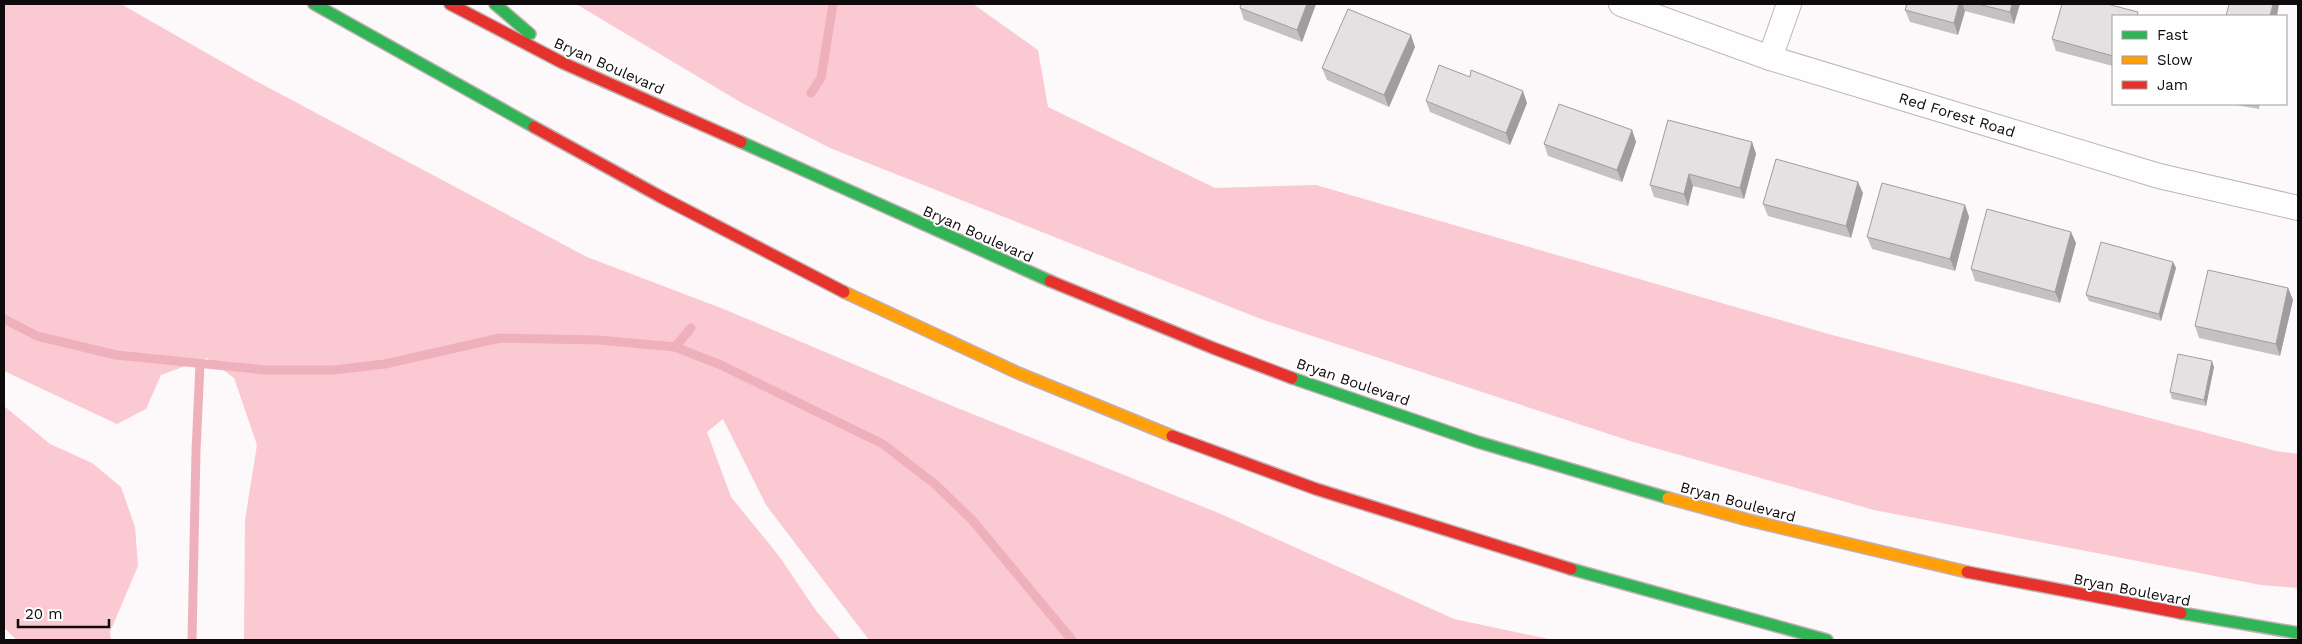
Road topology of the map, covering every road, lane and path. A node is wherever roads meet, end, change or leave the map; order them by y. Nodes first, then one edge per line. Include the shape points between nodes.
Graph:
1 (314, 4) edge
2 (450, 4) edge
3 (495, 4) edge
4 (1621, 4) edge
5 (1789, 4) edge
6 (1770, 58) junction
7 (563, 63) junction
8 (2298, 208) edge
9 (2298, 633) edge
10 (1827, 640) edge

1 - 10 highway via 713,225 877,308 1019,374 1131,420 1352,502 1583,573
2 - 7 highway, Bryan Boulevard
3 - 7 highway
4 - 6 street, Red Forest Road
5 - 6 street
6 - 8 street, Red Forest Road via 2159,176
7 - 9 highway, Bryan Boulevard via 1019,270 1217,350 1466,437 1593,477 1844,546 2114,602

